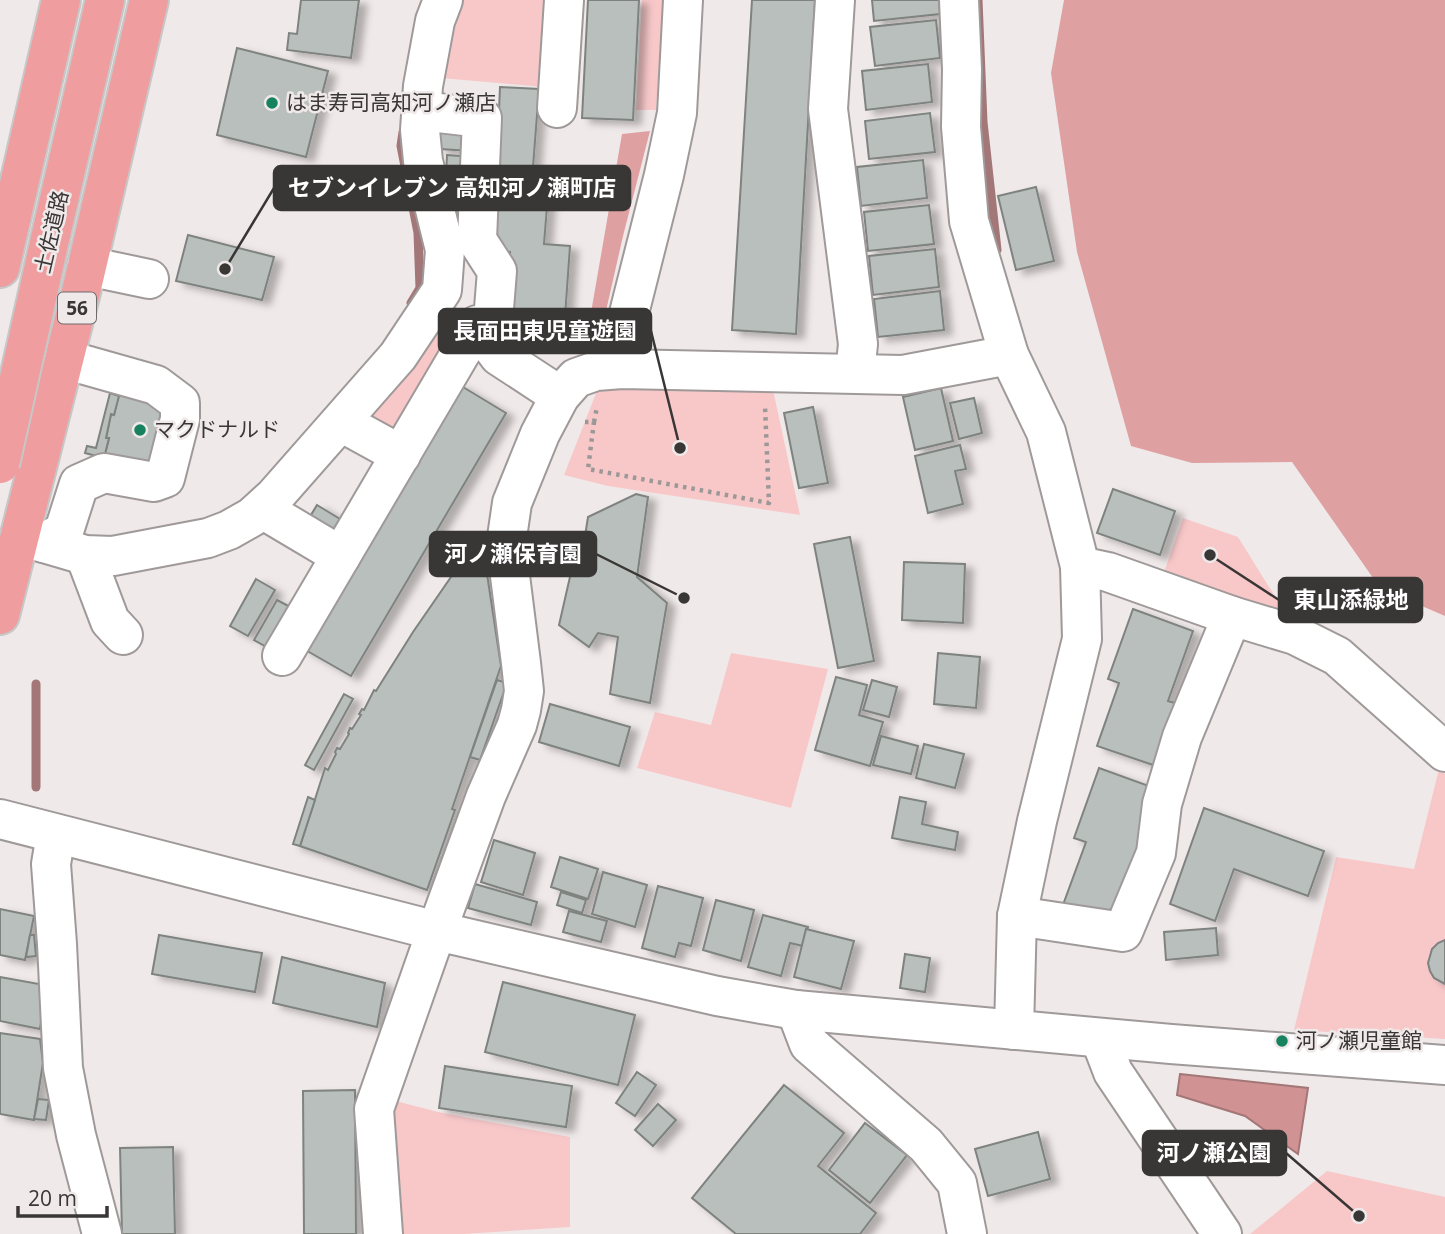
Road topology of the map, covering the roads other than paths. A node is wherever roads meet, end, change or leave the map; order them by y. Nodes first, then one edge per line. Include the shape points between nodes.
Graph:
1 (61, 0) edge
2 (105, 0) edge
3 (149, 0) edge
4 (443, 0) edge
5 (564, 0) edge
6 (683, 0) edge
7 (835, 0) edge
8 (959, 0) edge
9 (558, 108) dead end
10 (421, 111) junction
11 (0, 270) edge
12 (84, 279) junction
13 (149, 279) dead end
14 (442, 290) junction
15 (484, 336) junction
16 (1009, 355) junction
17 (64, 359) junction
18 (622, 369) junction
19 (855, 373) junction
20 (555, 405) junction
21 (341, 422) junction
22 (401, 456) junction
23 (0, 464) edge
24 (262, 509) junction
25 (32, 539) junction
26 (85, 555) junction
27 (341, 556) junction
28 (1080, 566) junction
29 (0, 615) edge
30 (1231, 616) junction
31 (123, 635) dead end
32 (282, 656) dead end
33 (1445, 752) edge
34 (0, 819) edge
35 (56, 834) junction
36 (1017, 916) junction
37 (437, 931) junction
38 (796, 1010) junction
39 (1014, 1030) junction
40 (1100, 1038) junction
41 (1445, 1065) edge
42 (102, 1234) edge
43 (383, 1234) edge
44 (967, 1234) edge
45 (1222, 1234) edge

1 - 11 highway
2 - 23 highway, 土佐道路 / 56, bridge
3 - 12 highway, 56
4 - 10 street via 435,21
5 - 9 street
6 - 18 street via 677,113 622,341
7 - 19 street via 828,109 858,344
8 - 16 street via 961,127 969,221
10 - 14 street via 423,161 444,250
10 - 15 street via 482,118 477,240 497,271
11 - 12 street
12 - 13 street
12 - 17 highway, 56
14 - 15 street via 474,319
14 - 21 street via 398,356
15 - 20 street via 499,356
15 - 22 street
16 - 19 street via 903,375
16 - 28 street via 1046,432
17 - 25 highway, 56
17 - 25 street via 156,385 180,403 180,419 165,478 154,482 104,473 79,484 64,531
18 - 19 street
18 - 20 street via 576,378
20 - 37 street via 512,503 506,544 524,691 522,710
21 - 22 street
21 - 24 street
22 - 27 street
24 - 26 street via 208,538 113,556
24 - 27 street
25 - 26 street
25 - 29 highway, 56
26 - 31 street via 110,621
27 - 32 street
28 - 30 street
28 - 36 street via 1082,639
30 - 33 street via 1295,635 1337,656
30 - 36 street via 1182,737 1162,804 1156,853 1123,932
34 - 35 street
35 - 37 street
35 - 42 street via 51,864 63,1068
36 - 39 street
37 - 38 street via 716,996
37 - 43 street via 374,1108
38 - 39 street
38 - 44 street via 809,1044 926,1145 957,1184
39 - 40 street
40 - 41 street
40 - 45 street via 1113,1072

